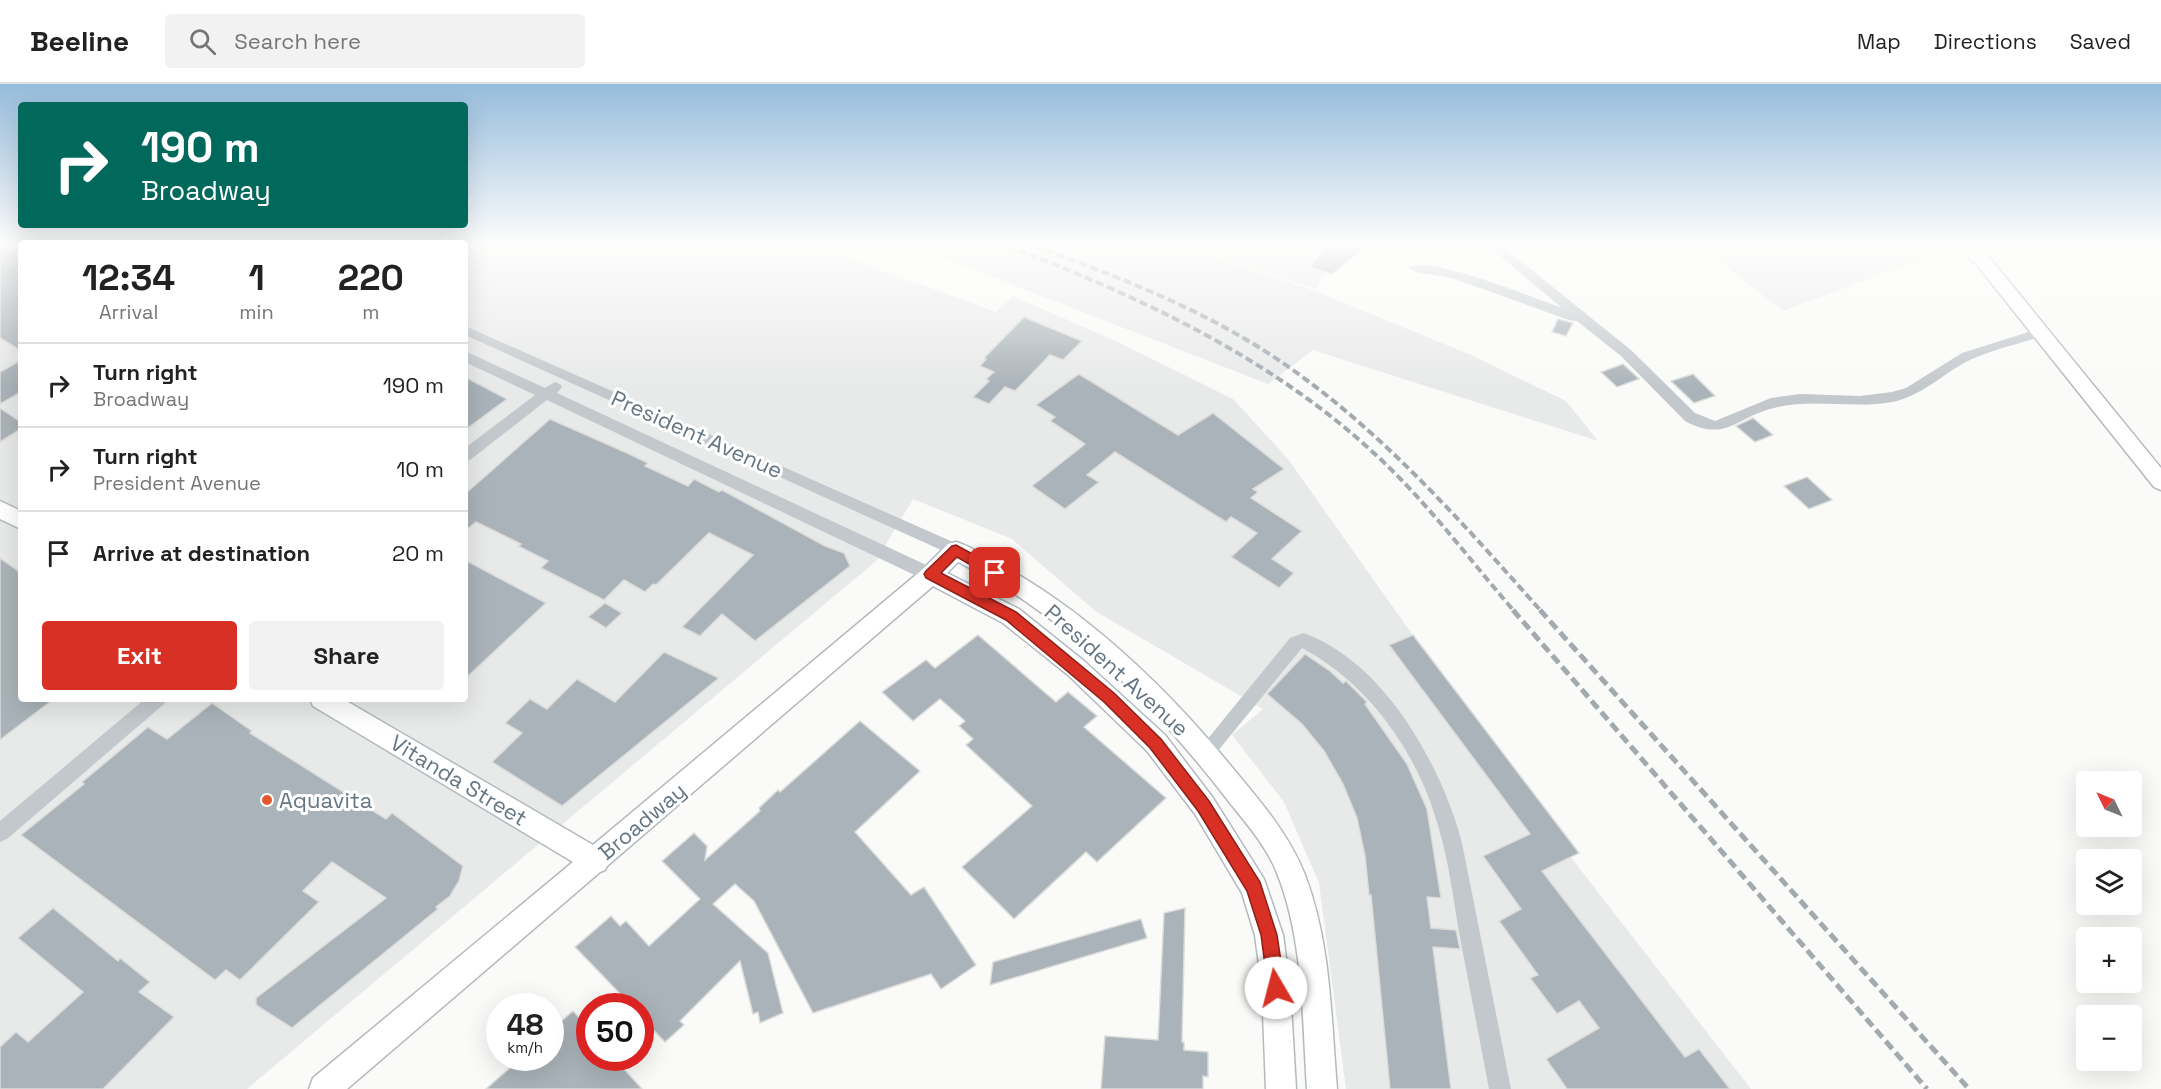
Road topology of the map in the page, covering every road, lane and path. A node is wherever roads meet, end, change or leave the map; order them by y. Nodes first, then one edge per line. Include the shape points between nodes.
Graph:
1 (1507, 293) edge
2 (1550, 293) edge
3 (2009, 293) edge
4 (1583, 320) junction
5 (468, 331) edge
6 (2041, 332) junction
7 (468, 357) edge
8 (567, 377) junction
9 (547, 393) junction
10 (468, 454) edge
11 (2161, 482) edge
12 (0, 509) edge
13 (18, 519) edge
14 (956, 550) junction
15 (931, 574) junction
16 (154, 702) edge
17 (327, 702) edge
18 (1206, 752) junction
19 (1231, 785) junction
20 (1204, 806) junction
21 (0, 833) edge
22 (596, 861) junction
23 (324, 1089) edge
24 (1281, 1089) edge
25 (1322, 1089) edge
26 (1500, 1089) edge

1 - 4 street
2 - 4 street
3 - 6 main road
4 - 6 street via 1633,359 1690,417 1709,426 1800,399 1893,398 1967,356
5 - 8 street, President Avenue
6 - 11 main road
7 - 9 street, President Avenue
8 - 9 street
8 - 14 street, President Avenue
9 - 10 street
9 - 15 street, President Avenue
12 - 13 main road
14 - 15 main road, Broadway
14 - 18 main road, President Avenue via 1034,595 1099,647
15 - 20 main road, President Avenue via 1011,616 1076,668 1156,743
15 - 22 main road, Broadway
16 - 21 street
17 - 22 main road, Vitanda Street
18 - 19 main road, President Avenue
18 - 26 street via 1296,643 1303,640 1344,665 1366,686 1413,745 1439,799 1453,849
19 - 20 main road
19 - 25 main road, President Avenue via 1269,834 1290,873 1304,914
20 - 24 main road, President Avenue via 1254,888 1269,935
22 - 23 main road, Broadway

